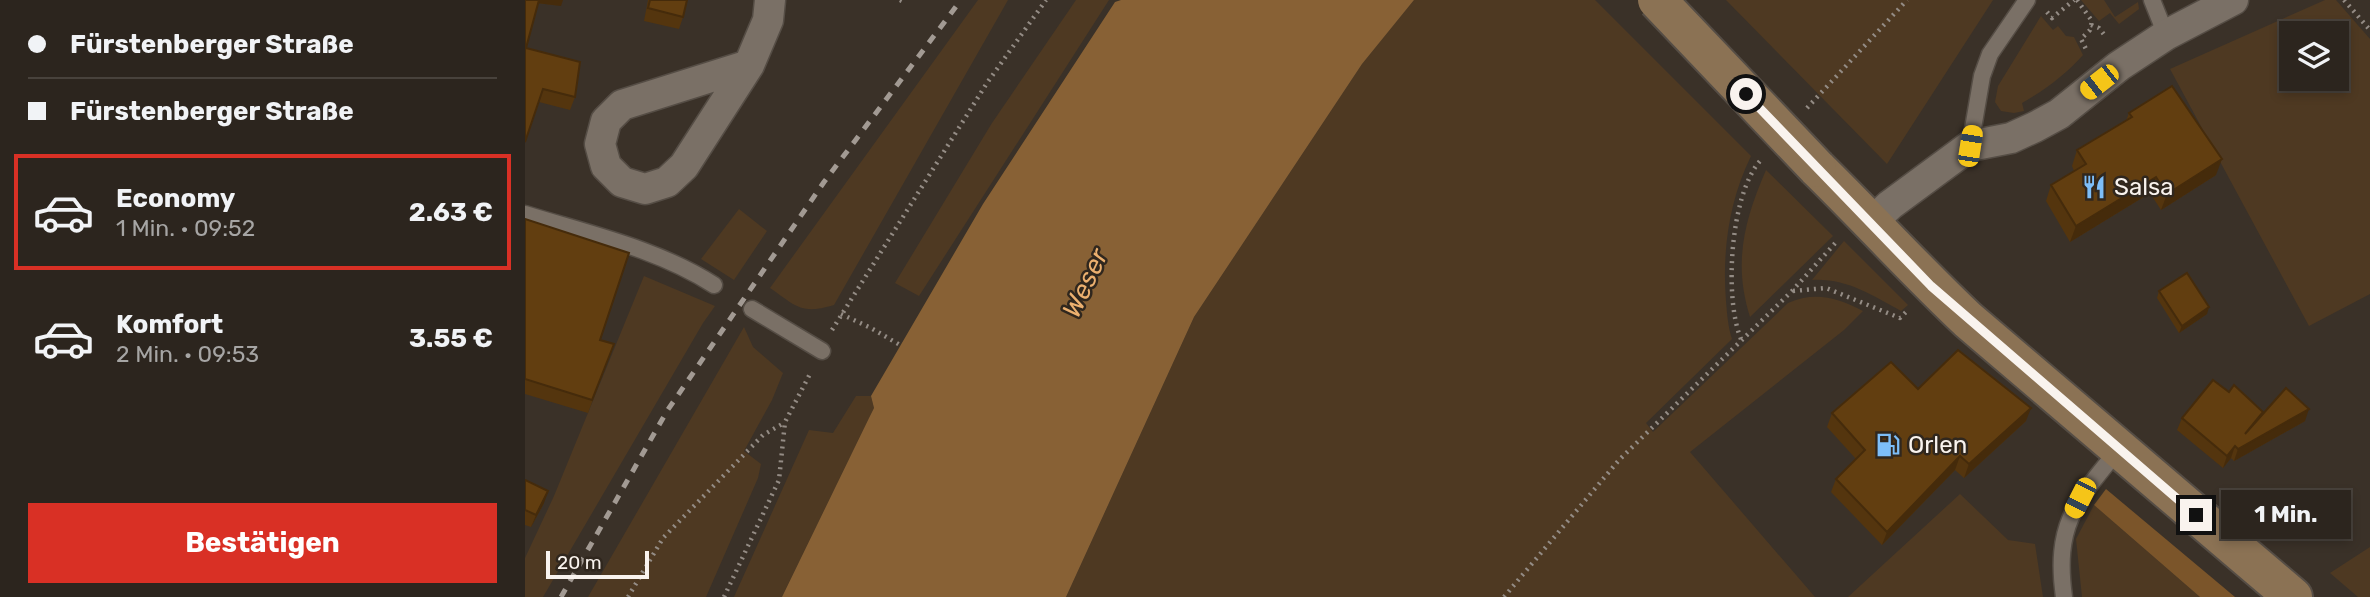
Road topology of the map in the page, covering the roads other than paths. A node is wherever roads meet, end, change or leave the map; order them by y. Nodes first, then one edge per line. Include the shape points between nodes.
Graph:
1 (770, 0) edge
2 (1657, 0) edge
3 (2027, 0) edge
4 (2152, 0) edge
5 (2233, 0) edge
6 (2166, 35) junction
7 (749, 65) junction
8 (1970, 146) junction
9 (525, 214) edge
10 (1858, 229) junction
11 (714, 285) dead end
12 (752, 309) dead end
13 (822, 351) road end
14 (2119, 449) junction
15 (2064, 597) edge
16 (2293, 597) edge

1 - 7 street via 768,20
2 - 10 main road, bridge via 1817,168
3 - 8 lane via 1990,54
4 - 6 lane
5 - 6 street
6 - 8 street via 2059,114 2011,138
7 - 7 street via 622,105 606,121 600,144 606,166 622,182 645,189 667,182 684,166
8 - 10 street
9 - 11 lane via 640,250 689,269
10 - 14 main road
12 - 13 lane
14 - 15 lane via 2080,498 2065,528
14 - 16 main road

